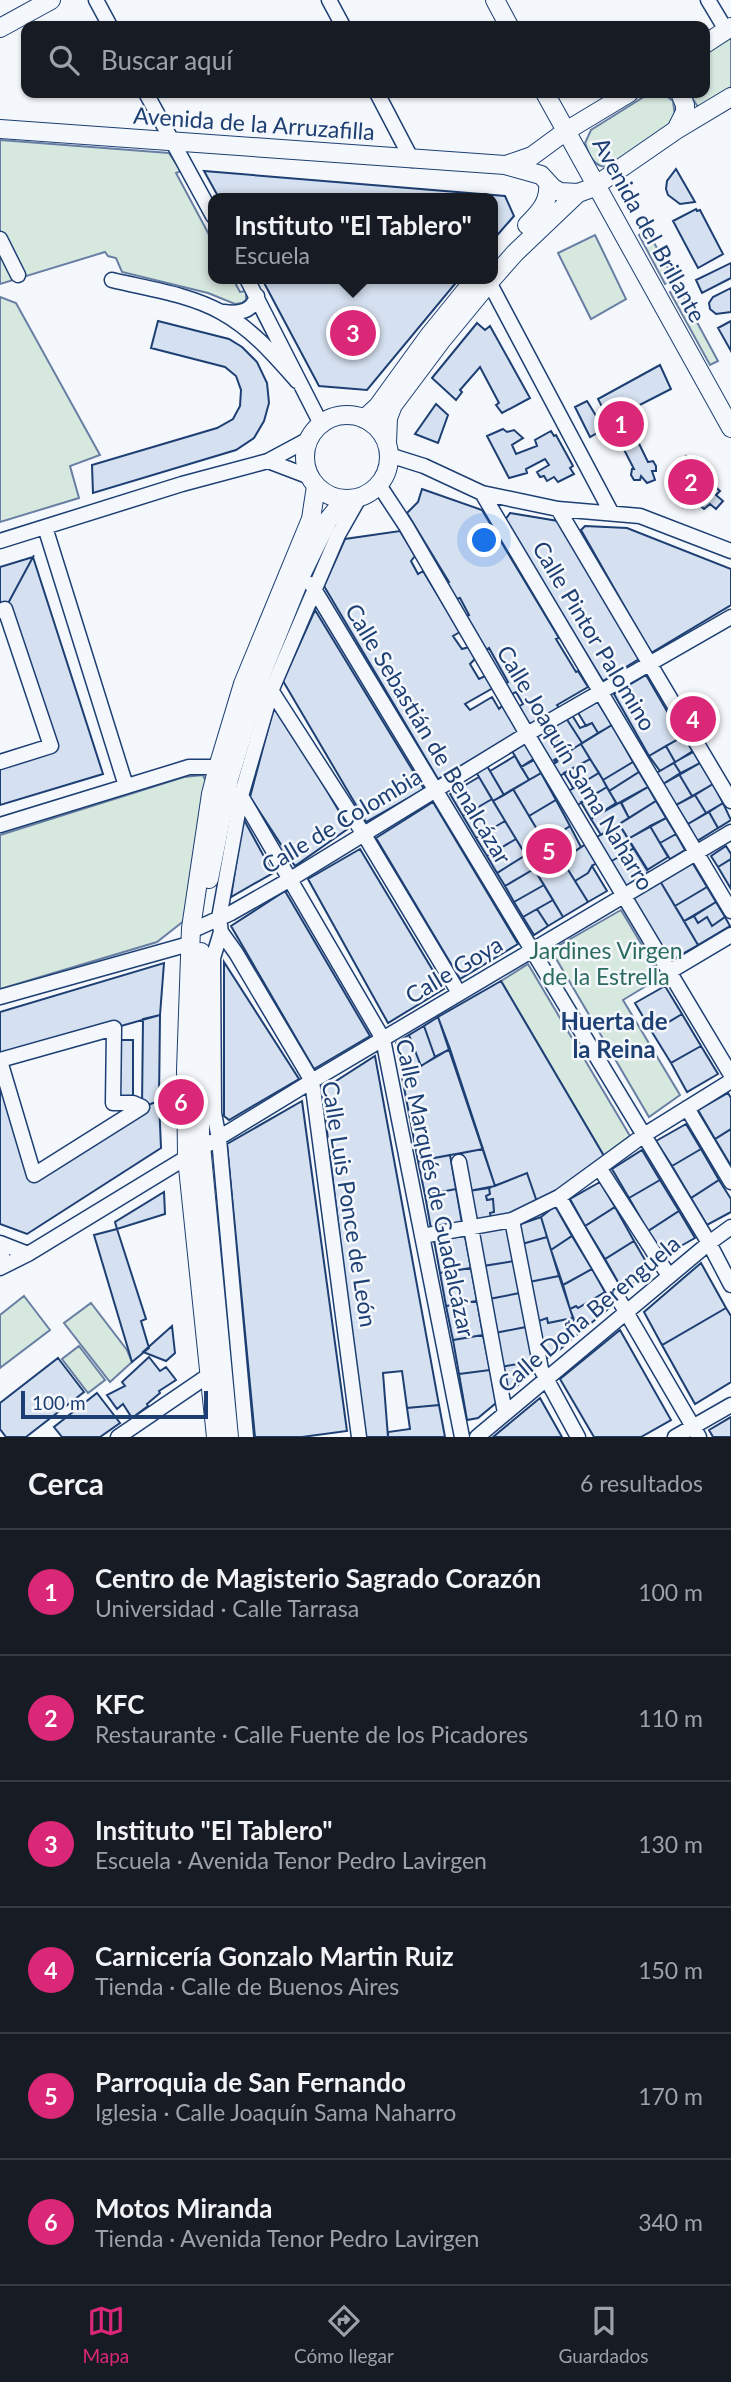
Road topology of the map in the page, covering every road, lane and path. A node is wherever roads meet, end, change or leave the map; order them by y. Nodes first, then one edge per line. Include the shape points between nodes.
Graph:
1 (51, 0) edge
2 (96, 0) edge
3 (329, 0) edge
4 (495, 0) edge
5 (708, 0) edge
6 (107, 21) edge
7 (340, 21) edge
8 (506, 21) edge
9 (0, 28) edge
10 (729, 29) edge
11 (710, 41) edge
12 (731, 97) edge
13 (149, 98) edge
14 (380, 98) edge
15 (547, 98) edge
16 (621, 98) edge
17 (682, 98) edge
18 (0, 130) edge
19 (676, 130) junction
20 (564, 132) junction
21 (172, 142) junction
22 (412, 160) junction
23 (505, 165) junction
24 (546, 181) junction
25 (597, 186) junction
26 (578, 193) junction
27 (208, 207) edge
28 (0, 239) edge
29 (498, 255) edge
30 (498, 269) edge
31 (18, 275) dead end
32 (112, 281) dead end
33 (250, 284) edge
34 (482, 284) edge
35 (483, 284) edge
36 (490, 284) edge
37 (257, 296) junction
38 (219, 311) junction
39 (297, 381) junction
40 (729, 418) edge
41 (364, 419) junction
42 (321, 424) junction
43 (309, 439) junction
44 (388, 449) junction
45 (268, 461) junction
46 (313, 481) junction
47 (379, 485) junction
48 (482, 493) junction
49 (352, 498) junction
50 (558, 509) junction
51 (611, 512) junction
52 (46, 527) junction
53 (0, 541) edge
54 (731, 551) edge
55 (303, 571) junction
56 (315, 590) junction
57 (0, 611) edge
58 (731, 617) edge
59 (650, 665) junction
60 (266, 685) junction
61 (601, 691) junction
62 (527, 734) junction
63 (0, 762) edge
64 (224, 773) junction
65 (126, 786) junction
66 (436, 790) junction
67 (241, 796) junction
68 (731, 801) edge
69 (0, 825) edge
70 (731, 832) edge
71 (363, 834) junction
72 (696, 852) junction
73 (289, 880) junction
74 (624, 895) junction
75 (731, 911) edge
76 (220, 925) junction
77 (194, 933) junction
78 (731, 935) edge
79 (532, 950) junction
80 (669, 972) junction
81 (459, 993) junction
82 (0, 997) edge
83 (383, 1038) junction
84 (0, 1061) edge
85 (731, 1075) edge
86 (312, 1081) junction
87 (731, 1082) edge
88 (687, 1108) junction
89 (644, 1135) junction
90 (219, 1139) junction
91 (195, 1154) junction
92 (459, 1162) dead end
93 (600, 1169) junction
94 (731, 1182) edge
95 (559, 1197) junction
96 (512, 1220) junction
97 (731, 1227) edge
98 (470, 1229) junction
99 (422, 1236) junction
100 (0, 1243) edge
101 (709, 1243) junction
102 (0, 1251) edge
103 (28, 1254) junction
104 (0, 1259) edge
105 (0, 1268) edge
106 (669, 1276) junction
107 (731, 1285) edge
108 (627, 1311) junction
109 (209, 1375) junction
110 (545, 1380) junction
111 (731, 1405) edge
112 (506, 1413) junction
113 (695, 1432) edge
114 (118, 1437) edge
115 (216, 1437) edge
116 (229, 1437) edge
117 (246, 1437) edge
118 (359, 1437) edge
119 (462, 1437) edge
120 (477, 1437) edge
121 (578, 1437) edge
122 (674, 1437) edge

1 - 9 main road
2 - 6 street
3 - 7 street
4 - 8 main road
5 - 10 street
10 - 11 main road
12 - 19 main road
13 - 21 street
14 - 22 street
15 - 20 main road, Avenida del Brillante
16 - 20 main road, Avenida de la Arruzafilla
17 - 19 main road via 685,112
18 - 21 main road, Avenida de la Arruzafilla
19 - 25 main road
20 - 23 main road, Avenida de la Arruzafilla via 532,156
20 - 24 main road, Avenida de la Arruzafilla via 545,159
20 - 25 main road, Avenida del Brillante
21 - 22 main road, Avenida de la Arruzafilla
21 - 27 street
22 - 23 main road, Avenida de la Arruzafilla
23 - 24 main road, Avenida de la Arruzafilla via 534,172
24 - 26 main road, Avenida de la Arruzafilla via 560,192
24 - 29 main road via 546,201
25 - 26 main road
25 - 40 main road, Avenida del Brillante
26 - 30 main road
28 - 31 street
32 - 38 street via 190,299
33 - 37 street
34 - 41 main road via 428,337
35 - 44 main road via 393,405 388,418
36 - 51 street
37 - 38 street via 243,312
37 - 39 street
38 - 39 street via 267,346
39 - 42 street
41 - 42 main road via 342,415
41 - 44 main road via 381,432
42 - 43 main road
43 - 45 street
43 - 46 main road via 305,458
44 - 47 main road via 385,476
44 - 48 street
45 - 46 street
45 - 52 street
46 - 49 main road via 334,497
46 - 64 main road via 312,519 243,684
47 - 49 main road
47 - 62 street, Calle Joaquín Sama Naharro
48 - 50 street
48 - 61 street, Calle Pintor Palomino
49 - 55 main road via 328,520
49 - 56 street
50 - 51 street
50 - 59 street
51 - 54 street via 640,516
52 - 53 street
52 - 65 street
55 - 56 street, Calle Sebastián de Benalcázar
55 - 60 main road
56 - 60 street
56 - 66 street, Calle Sebastián de Benalcázar
57 - 63 street via 5,609 51,746
58 - 59 street, Calle de Colombia
59 - 61 street, Calle de Colombia
59 - 68 street
60 - 64 main road
60 - 67 street
60 - 71 street
61 - 62 street, Calle de Colombia
61 - 72 street, Calle Pintor Palomino
62 - 66 street, Calle de Colombia
62 - 74 street, Calle Joaquín Sama Naharro
64 - 65 street via 189,767
64 - 67 street, Calle Marqués de Guadalcázar
64 - 77 main road via 211,793
65 - 69 street
66 - 71 street, Calle de Colombia
66 - 79 street, Calle Sebastián de Benalcázar
67 - 73 street, Calle Marqués de Guadalcázar
67 - 76 street
70 - 72 street, Calle Goya
71 - 73 street, Calle de Colombia
71 - 81 street
72 - 74 street, Calle Goya
72 - 75 street, Calle Pintor Palomino
73 - 76 street, Calle de Colombia
73 - 83 street, Calle Marqués de Guadalcázar
74 - 79 street, Calle Goya
74 - 80 street, Calle Joaquín Sama Naharro
76 - 77 street, Calle de Colombia
76 - 86 street, Calle Luis Ponce de León
76 - 90 street via 213,958 214,1113
77 - 82 street, Calle de Colombia
77 - 91 main road
78 - 80 street
79 - 81 street, Calle Goya
79 - 89 street, Calle Sebastián de Benalcázar
80 - 85 street, Calle Joaquín Sama Naharro
81 - 83 street, Calle Goya
83 - 86 street, Calle Goya
83 - 99 street, Calle Marqués de Guadalcázar
84 - 84 street via 114,1028 113,1103 142,1107 34,1175
86 - 90 street, Calle Goya
86 - 118 street, Calle Luis Ponce de León
87 - 88 street
88 - 89 street
88 - 94 street
89 - 93 street
89 - 101 street, Calle Sebastián de Benalcázar
90 - 91 street, Calle Goya
90 - 117 street
91 - 103 street, Calle Goya
91 - 109 main road
91 - 116 main road
92 - 98 street
93 - 95 street
93 - 106 street
95 - 96 street
95 - 108 street
96 - 98 street
96 - 110 street
97 - 101 street, Calle Doña Berenguela
98 - 99 street
98 - 112 street
99 - 119 street, Calle Marqués de Guadalcázar
100 - 103 street
101 - 106 street, Calle Doña Berenguela
101 - 107 street, Calle Sebastián de Benalcázar
102 - 104 main road
103 - 105 street, Calle Goya
106 - 108 street, Calle Doña Berenguela
108 - 110 street, Calle Doña Berenguela
108 - 113 street
109 - 114 street
109 - 115 main road
110 - 112 street, Calle Doña Berenguela
110 - 121 street
111 - 113 street
112 - 120 street, Calle Doña Berenguela
113 - 122 street

